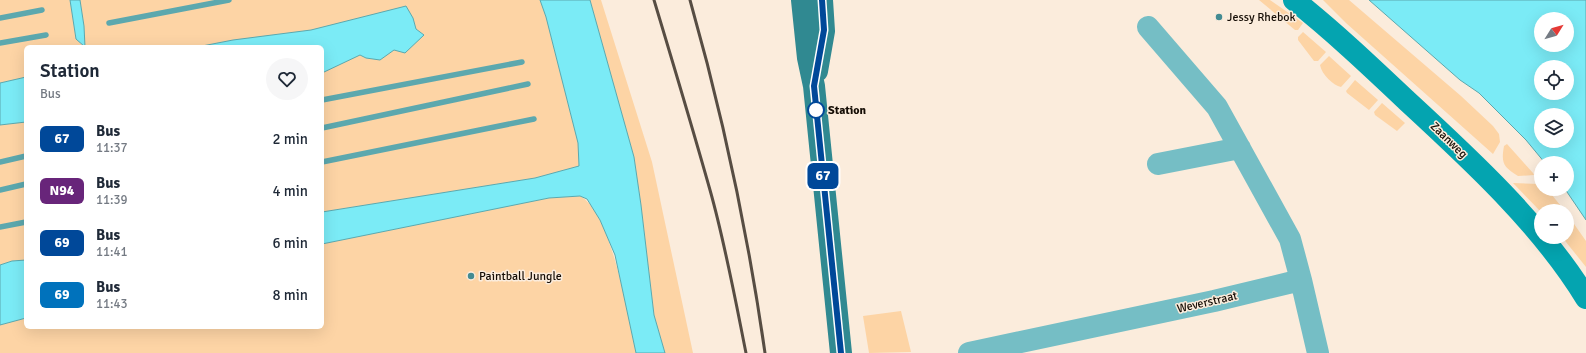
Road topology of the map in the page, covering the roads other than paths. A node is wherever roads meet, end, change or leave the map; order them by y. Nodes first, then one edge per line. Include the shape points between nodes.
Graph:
1 (802, 0) edge
2 (822, 0) edge
3 (1294, 0) edge
4 (1148, 27) dead end
5 (814, 86) junction
6 (1240, 148) junction
7 (1158, 164) dead end
8 (1301, 280) junction
9 (1586, 298) edge
10 (841, 353) edge
11 (969, 353) edge
12 (1318, 353) edge

1 - 5 main road via 808,58
2 - 5 main road via 824,30
3 - 9 main road, Zaanweg via 1320,21 1465,156 1521,213 1564,265
4 - 6 street via 1217,107
5 - 10 main road
6 - 7 street
6 - 8 street via 1290,239
8 - 11 street, Weverstraat
8 - 12 street

